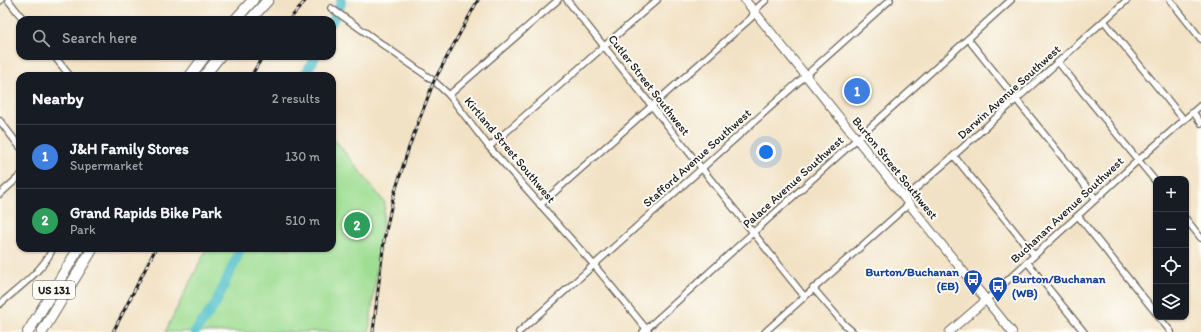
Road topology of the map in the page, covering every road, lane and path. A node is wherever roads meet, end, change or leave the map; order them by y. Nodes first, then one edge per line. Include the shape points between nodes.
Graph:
1 (8, 0) edge
2 (268, 0) edge
3 (558, 0) edge
4 (567, 0) edge
5 (657, 0) edge
6 (745, 0) edge
7 (766, 0) edge
8 (890, 0) edge
9 (1011, 0) edge
10 (1127, 0) edge
11 (1170, 0) edge
12 (252, 1) edge
13 (331, 8) dead end
14 (755, 13) junction
15 (21, 16) edge
16 (239, 16) edge
17 (253, 16) edge
18 (1104, 21) junction
19 (968, 38) junction
20 (1201, 39) edge
21 (605, 47) junction
22 (57, 60) edge
23 (203, 60) edge
24 (217, 60) edge
25 (1058, 62) junction
26 (67, 72) edge
27 (193, 72) edge
28 (207, 72) edge
29 (806, 76) junction
30 (450, 95) junction
31 (1016, 99) junction
32 (1201, 105) edge
33 (652, 106) junction
34 (1193, 112) junction
35 (1184, 120) junction
36 (0, 121) edge
37 (1201, 123) edge
38 (857, 139) junction
39 (16, 142) edge
40 (489, 147) junction
41 (954, 156) junction
42 (1138, 160) junction
43 (701, 168) junction
44 (1153, 178) edge
45 (16, 180) edge
46 (0, 194) edge
47 (1096, 199) junction
48 (907, 201) junction
49 (540, 205) junction
50 (1078, 216) junction
51 (1189, 223) edge
52 (753, 233) junction
53 (1201, 238) edge
54 (51, 252) edge
55 (77, 252) edge
56 (91, 252) edge
57 (1034, 255) junction
58 (1027, 262) junction
59 (594, 265) junction
60 (813, 288) junction
61 (804, 296) junction
62 (986, 300) junction
63 (0, 304) edge
64 (1153, 309) edge
65 (1161, 320) edge
66 (646, 331) edge
67 (28, 332) edge
68 (42, 332) edge
69 (519, 332) edge
70 (765, 332) edge
71 (853, 332) edge
72 (949, 332) edge
73 (1012, 332) edge
74 (1084, 332) edge
75 (1171, 332) edge

1 - 15 street
2 - 17 highway
3 - 30 street
4 - 21 street, Cutler Street Southwest
5 - 21 street
6 - 14 main road, Burton Street Southwest
7 - 14 street
8 - 29 street, Stafford Avenue Southwest
9 - 19 street, Palace Avenue Southwest
10 - 18 street, Darwin Avenue Southwest
11 - 20 street
12 - 16 highway
13 - 30 street, Kirtland Street Southwest
14 - 29 main road, Burton Street Southwest
14 - 33 street
18 - 25 street, Darwin Avenue Southwest
18 - 35 street
19 - 31 street
19 - 38 street, Palace Avenue Southwest
21 - 33 street, Cutler Street Southwest
21 - 40 street
22 - 26 street
23 - 27 highway
24 - 28 highway
25 - 31 street, Darwin Avenue Southwest
25 - 42 street
29 - 38 main road, Burton Street Southwest
29 - 43 street, Stafford Avenue Southwest
30 - 40 street, Kirtland Street Southwest
31 - 41 street, Darwin Avenue Southwest
31 - 47 street
32 - 34 street, Buchanan Avenue Southwest
33 - 43 street, Cutler Street Southwest
33 - 49 street
34 - 35 street, Buchanan Avenue Southwest
34 - 37 street
35 - 42 street, Buchanan Avenue Southwest
36 - 39 street
38 - 48 main road, Burton Street Southwest
38 - 52 street, Palace Avenue Southwest
40 - 49 street, Kirtland Street Southwest
41 - 48 street, Darwin Avenue Southwest
41 - 57 street
42 - 44 street
42 - 47 street, Buchanan Avenue Southwest
43 - 52 street, Cutler Street Southwest
43 - 59 street, Stafford Avenue Southwest
45 - 46 street
47 - 50 street, Buchanan Avenue Southwest
48 - 60 street, Darwin Avenue Southwest
48 - 62 main road, Burton Street Southwest
49 - 59 street, Kirtland Street Southwest
50 - 57 street, Buchanan Avenue Southwest
50 - 64 street
51 - 53 street
52 - 61 street, Cutler Street Southwest
52 - 66 street, Palace Avenue Southwest
54 - 63 street via 35,273
55 - 67 highway, US 131
56 - 68 highway, US 131
57 - 58 street, Buchanan Avenue Southwest
58 - 62 street, Buchanan Avenue Southwest
58 - 74 street
59 - 66 street, Kirtland Street Southwest
59 - 69 street, Stafford Avenue Southwest
60 - 61 street, Darwin Avenue Southwest
60 - 71 street
61 - 70 street, Darwin Avenue Southwest
62 - 72 street, Buchanan Avenue Southwest
62 - 73 main road, Burton Street Southwest
65 - 75 street

